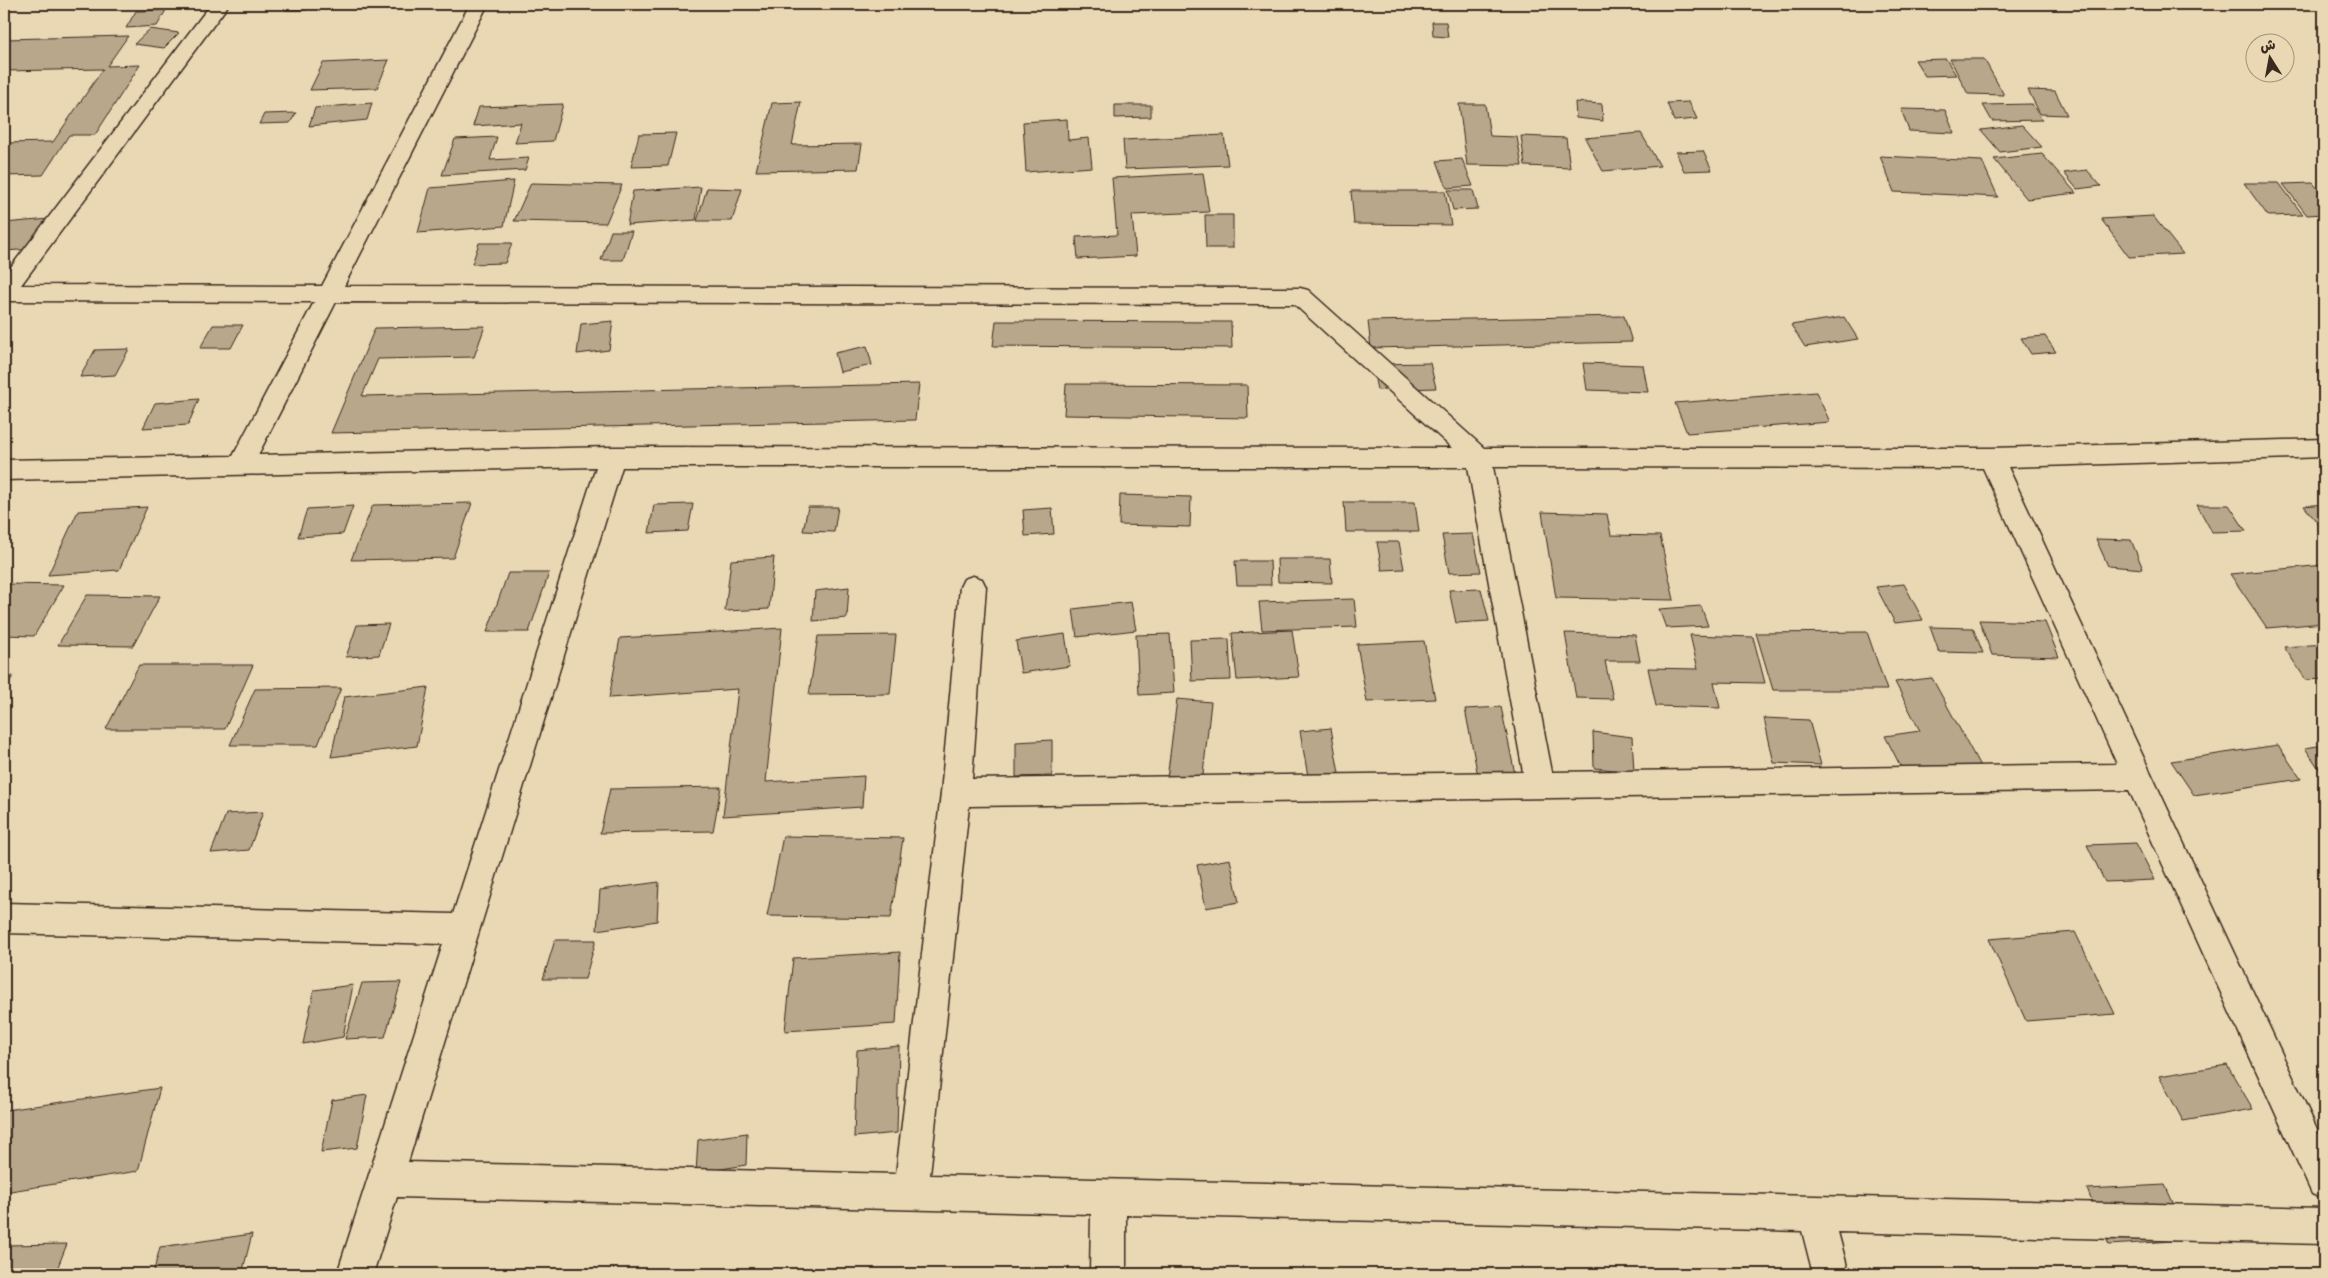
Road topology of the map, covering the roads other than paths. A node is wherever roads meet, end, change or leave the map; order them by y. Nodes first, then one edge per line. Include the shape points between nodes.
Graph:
1 (220, 4) edge
2 (479, 4) edge
3 (4, 292) edge
4 (329, 294) junction
5 (2324, 448) edge
6 (612, 458) junction
7 (1479, 458) junction
8 (1991, 458) junction
9 (240, 466) junction
10 (4, 470) edge
11 (972, 587) dead end
12 (2138, 777) junction
13 (1540, 785) junction
14 (956, 793) junction
15 (4, 918) edge
16 (464, 929) junction
17 (386, 1179) junction
18 (2324, 1182) edge
19 (910, 1192) junction
20 (1109, 1196) junction
21 (1815, 1214) junction
22 (2324, 1226) edge
23 (355, 1274) edge
24 (1108, 1274) edge
25 (1831, 1274) edge

1 - 3 street
2 - 4 street
3 - 4 street
4 - 7 street via 1300,296
4 - 9 street
5 - 8 street
6 - 7 street
6 - 9 street
6 - 16 street
7 - 8 street
7 - 13 street
8 - 12 street
9 - 10 street
11 - 14 street
12 - 13 street
12 - 18 street
13 - 14 street
14 - 19 street
15 - 16 street
16 - 17 street
17 - 19 street
17 - 23 street
19 - 20 street
20 - 21 street
20 - 24 street
21 - 22 street
21 - 25 street

